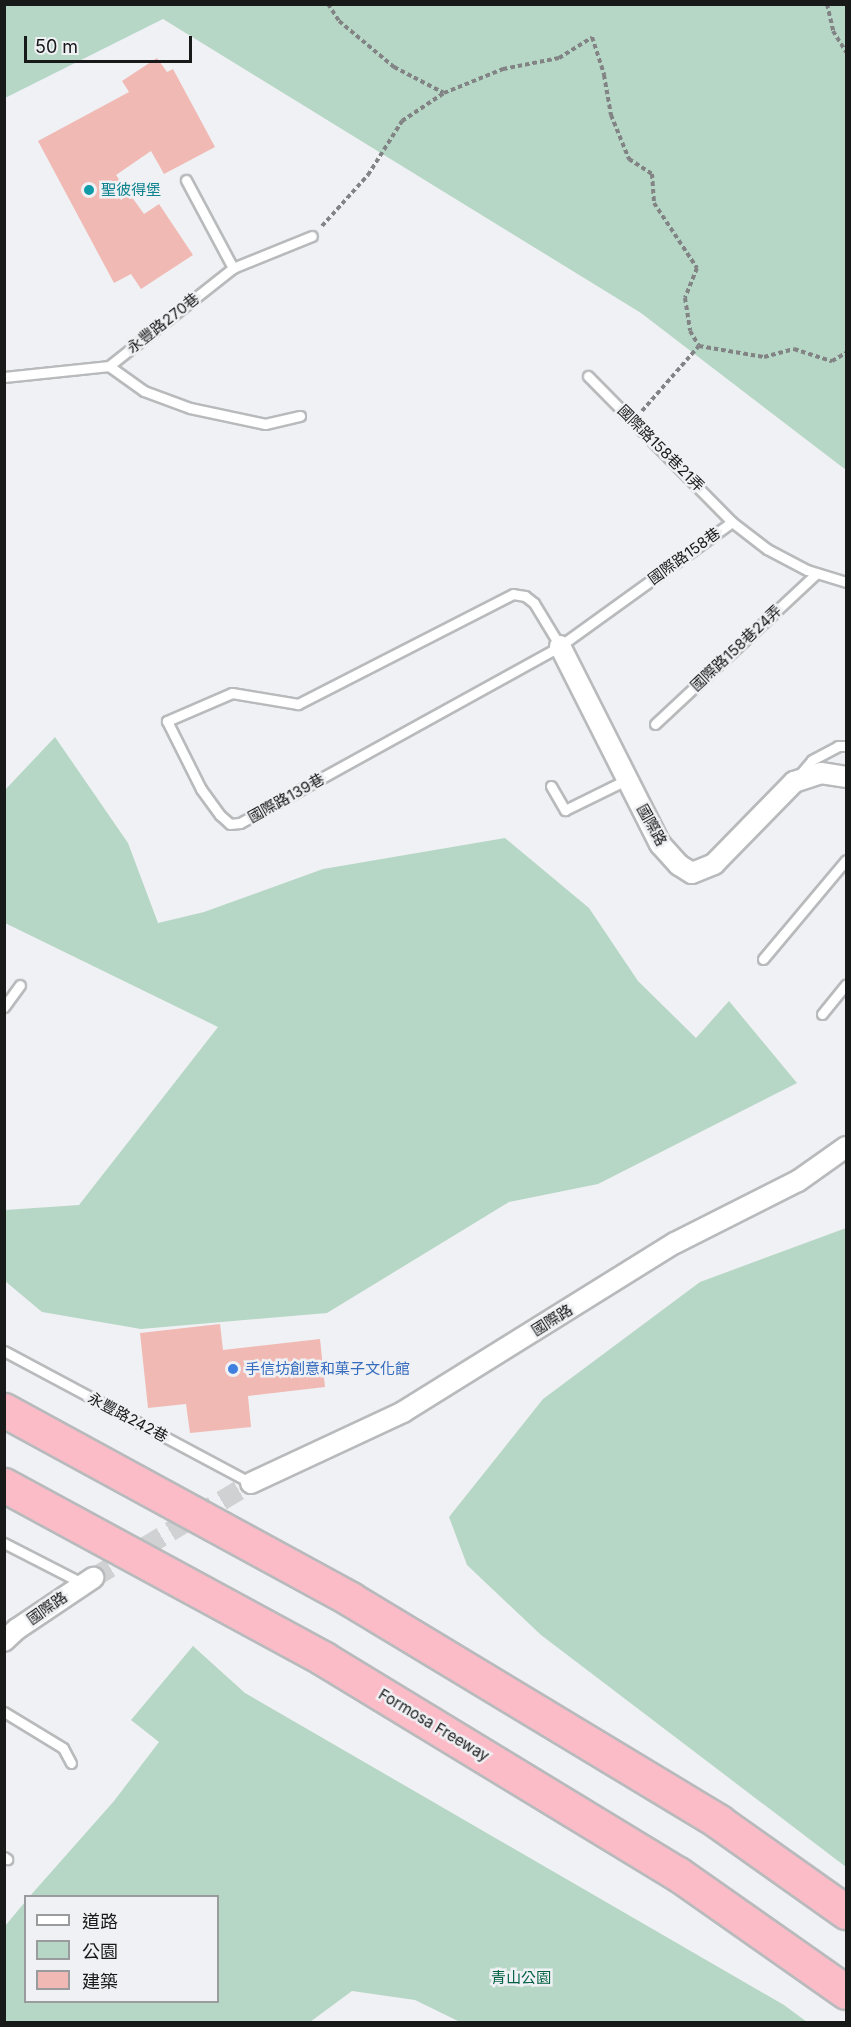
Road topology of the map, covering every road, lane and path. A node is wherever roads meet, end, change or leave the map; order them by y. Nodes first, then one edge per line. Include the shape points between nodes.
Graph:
1 (328, 4) edge
2 (827, 4) edge
3 (846, 52) edge
4 (444, 93) junction
5 (186, 180) dead end
6 (312, 236) joint
7 (233, 268) junction
8 (699, 346) junction
9 (846, 353) edge
10 (109, 366) junction
11 (588, 376) dead end
12 (4, 377) edge
13 (300, 416) dead end
14 (633, 420) junction
15 (732, 522) junction
16 (818, 573) junction
17 (846, 582) edge
18 (560, 646) junction
19 (655, 723) dead end
20 (846, 746) edge
21 (846, 777) edge
22 (628, 779) junction
23 (794, 782) junction
24 (551, 786) dead end
25 (846, 860) edge
26 (763, 959) dead end
27 (846, 984) edge
28 (20, 985) dead end
29 (4, 1007) edge
30 (822, 1014) dead end
31 (846, 1148) edge
32 (4, 1351) edge
33 (4, 1410) edge
34 (251, 1483) joint
35 (4, 1485) edge
36 (4, 1544) edge
37 (87, 1580) joint
38 (4, 1641) edge
39 (4, 1712) edge
40 (71, 1763) dead end
41 (846, 1912) edge
42 (846, 1992) edge

1 - 4 path via 339,21 394,67
2 - 3 path via 833,31
4 - 6 path via 402,121 368,175
4 - 8 path via 503,69 559,58 592,37 611,115 629,159 652,174 654,202 697,268 685,298 690,331
5 - 7 lane
6 - 7 lane, 永豐路270巷
7 - 10 lane, 永豐路270巷
8 - 9 path via 764,357 794,350 832,361
8 - 14 path
10 - 12 lane
10 - 13 lane via 144,391 190,408 264,424
11 - 14 lane, 國際路158巷21弄
14 - 15 lane, 國際路158巷21弄
15 - 16 lane, 國際路158巷 via 767,549
15 - 18 lane, 國際路158巷
16 - 17 lane, 國際路158巷
16 - 19 lane, 國際路158巷24弄
18 - 18 lane, 國際路139巷 via 240,823 230,824 213,806 167,721 232,693 298,704 513,594 534,603
18 - 22 street, 國際路
20 - 23 lane, 國際路 via 838,746 812,760
21 - 23 street, 國際路 via 821,773
22 - 23 street, 國際路 via 660,844 692,873 714,864
22 - 24 lane via 565,810
25 - 26 lane
27 - 30 lane
28 - 29 lane
31 - 34 street, 國際路 via 798,1181 675,1243 403,1412
32 - 34 lane, 永豐路242巷
33 - 41 highway via 360,1604 719,1822
35 - 42 highway, Formosa Freeway via 324,1659 678,1874
36 - 37 lane
37 - 38 street, 國際路
39 - 40 lane via 63,1748

